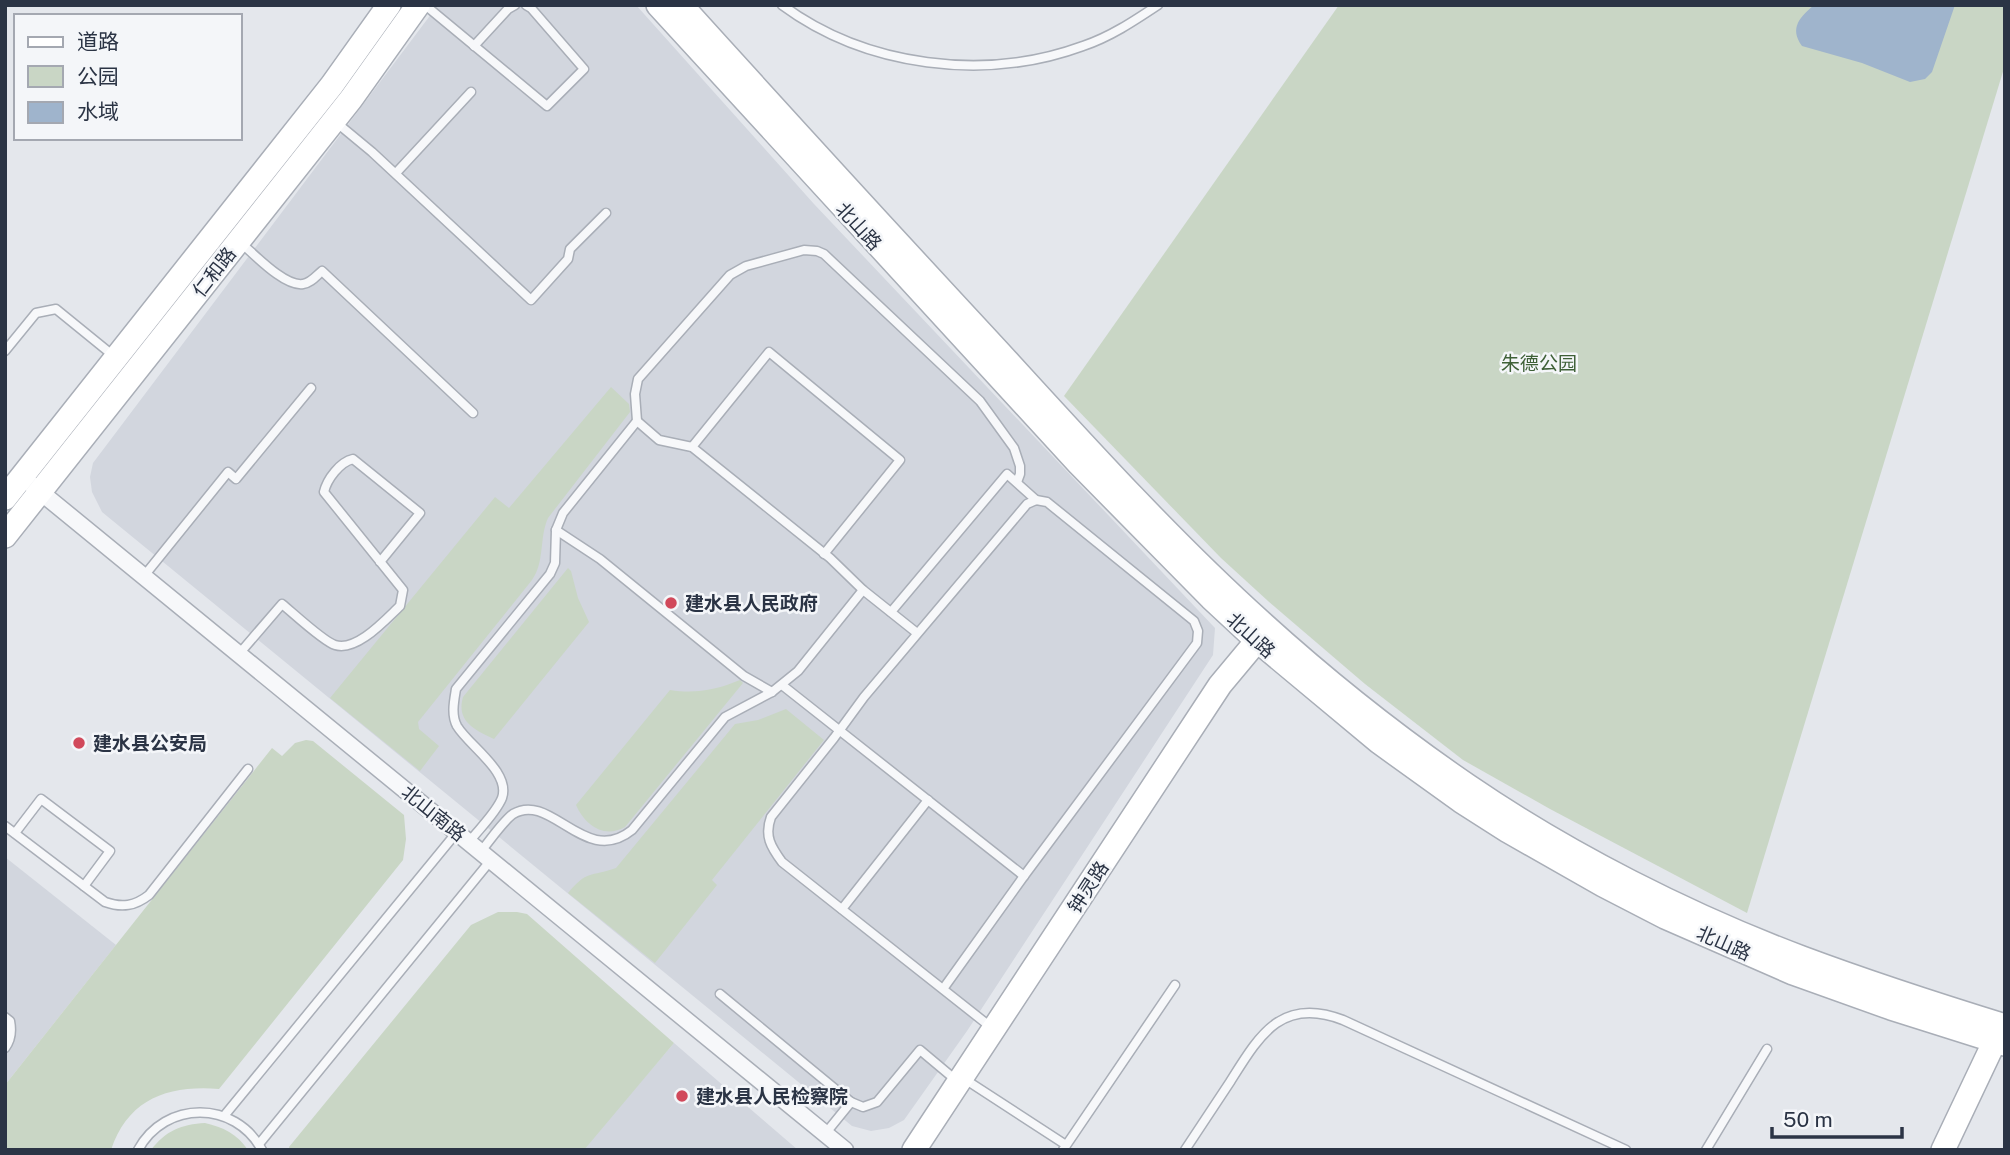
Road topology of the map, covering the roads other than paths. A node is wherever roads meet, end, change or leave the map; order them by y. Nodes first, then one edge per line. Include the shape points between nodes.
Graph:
1 (390, 5) edge
2 (418, 5) edge
3 (425, 5) edge
4 (515, 5) edge
5 (526, 5) edge
6 (658, 5) edge
7 (681, 5) edge
8 (782, 5) edge
9 (1158, 5) edge
10 (474, 46) junction
11 (471, 92) dead end
12 (334, 120) junction
13 (396, 173) junction
14 (606, 213) dead end
15 (239, 241) junction
16 (5, 351) edge
17 (117, 358) junction
18 (311, 388) dead end
19 (473, 413) dead end
20 (637, 421) junction
21 (692, 447) junction
22 (22, 477) junction
23 (1017, 482) junction
24 (40, 492) junction
25 (5, 498) edge
26 (1036, 500) junction
27 (556, 530) junction
28 (5, 536) edge
29 (824, 554) junction
30 (380, 562) junction
31 (144, 576) junction
32 (863, 590) junction
33 (891, 612) junction
34 (918, 633) junction
35 (1262, 634) junction
36 (239, 654) junction
37 (782, 685) junction
38 (772, 692) junction
39 (840, 731) junction
40 (248, 769) dead end
41 (928, 800) junction
42 (5, 825) edge
43 (15, 833) junction
44 (475, 847) junction
45 (1024, 876) junction
46 (84, 886) junction
47 (842, 909) junction
48 (1175, 985) dead end
49 (943, 989) junction
50 (720, 994) dead end
51 (5, 1017) edge
52 (994, 1029) junction
53 (2002, 1034) edge
54 (5, 1048) edge
55 (1767, 1049) dead end
56 (960, 1080) junction
57 (851, 1102) junction
58 (224, 1116) junction
59 (825, 1134) junction
60 (260, 1147) edge
61 (1064, 1147) edge
62 (138, 1150) edge
63 (845, 1150) edge
64 (914, 1150) edge
65 (1185, 1150) edge
66 (1626, 1150) edge
67 (1706, 1150) edge
68 (1943, 1150) edge

1 - 17 street, 仁和路
2 - 12 street, 仁和路
3 - 10 lane
4 - 10 lane
5 - 10 lane via 584,69 547,106
6 - 35 street, 北山路 via 1079,464 1211,598
7 - 35 street, 北山路 via 1091,453 1223,586
8 - 9 lane via 805,22 871,50 963,66 1065,52 1101,39
11 - 13 lane
12 - 13 lane
12 - 15 street, 仁和路
13 - 14 lane via 531,300 568,259 570,249
15 - 19 lane via 285,280 303,284 322,271
15 - 24 street, 仁和路
16 - 17 lane via 36,313 56,309
17 - 22 street, 仁和路
18 - 31 lane via 236,479 228,472
20 - 21 lane via 659,440
20 - 23 lane via 638,379 722,281 746,266 804,250 817,251 980,401 1014,448 1020,466
20 - 27 lane via 563,513
21 - 29 lane
21 - 29 lane via 769,352 901,460
22 - 24 street, 北山南路
22 - 25 street, 仁和路
23 - 26 lane
23 - 33 lane via 1007,474
24 - 28 street, 仁和路
24 - 31 street, 北山南路
26 - 34 lane via 1027,504
26 - 45 lane via 1046,502 1194,621 1198,637
27 - 38 lane via 600,559 744,676
27 - 44 lane via 550,574 456,689 456,725 497,772 503,792
29 - 32 lane
30 - 30 lane via 324,492 327,482 353,458 420,513
30 - 36 lane via 403,590 403,601 363,639 335,645 282,604
31 - 36 street, 北山南路
32 - 33 lane
32 - 37 lane
33 - 34 lane
34 - 39 lane
35 - 52 street, 钟灵路 via 1220,685
35 - 53 street, 北山路 via 1460,780 1611,870 1799,957
36 - 44 street, 北山南路
37 - 38 lane
37 - 39 lane
38 - 44 lane via 725,716 623,837 595,840 542,812 525,811 512,815
39 - 41 lane
39 - 47 lane via 771,817 767,833 782,862
40 - 46 lane via 138,904 105,902
41 - 45 lane
41 - 47 lane
42 - 43 lane
43 - 46 lane
43 - 46 lane via 41,799 110,851
44 - 58 lane
44 - 59 street, 北山南路
44 - 60 lane
45 - 49 lane
47 - 49 lane
48 - 61 lane
49 - 52 lane
50 - 57 lane
51 - 54 lane via 11,1027
52 - 56 street, 钟灵路
53 - 68 street
55 - 67 lane
56 - 57 lane via 920,1050 877,1102 863,1107
56 - 61 lane
56 - 64 street, 钟灵路
57 - 59 lane
58 - 60 lane via 239,1124
58 - 62 lane via 201,1111 175,1116 151,1131
59 - 63 street, 北山南路
65 - 66 lane via 1258,1039 1278,1021 1311,1012 1343,1020

